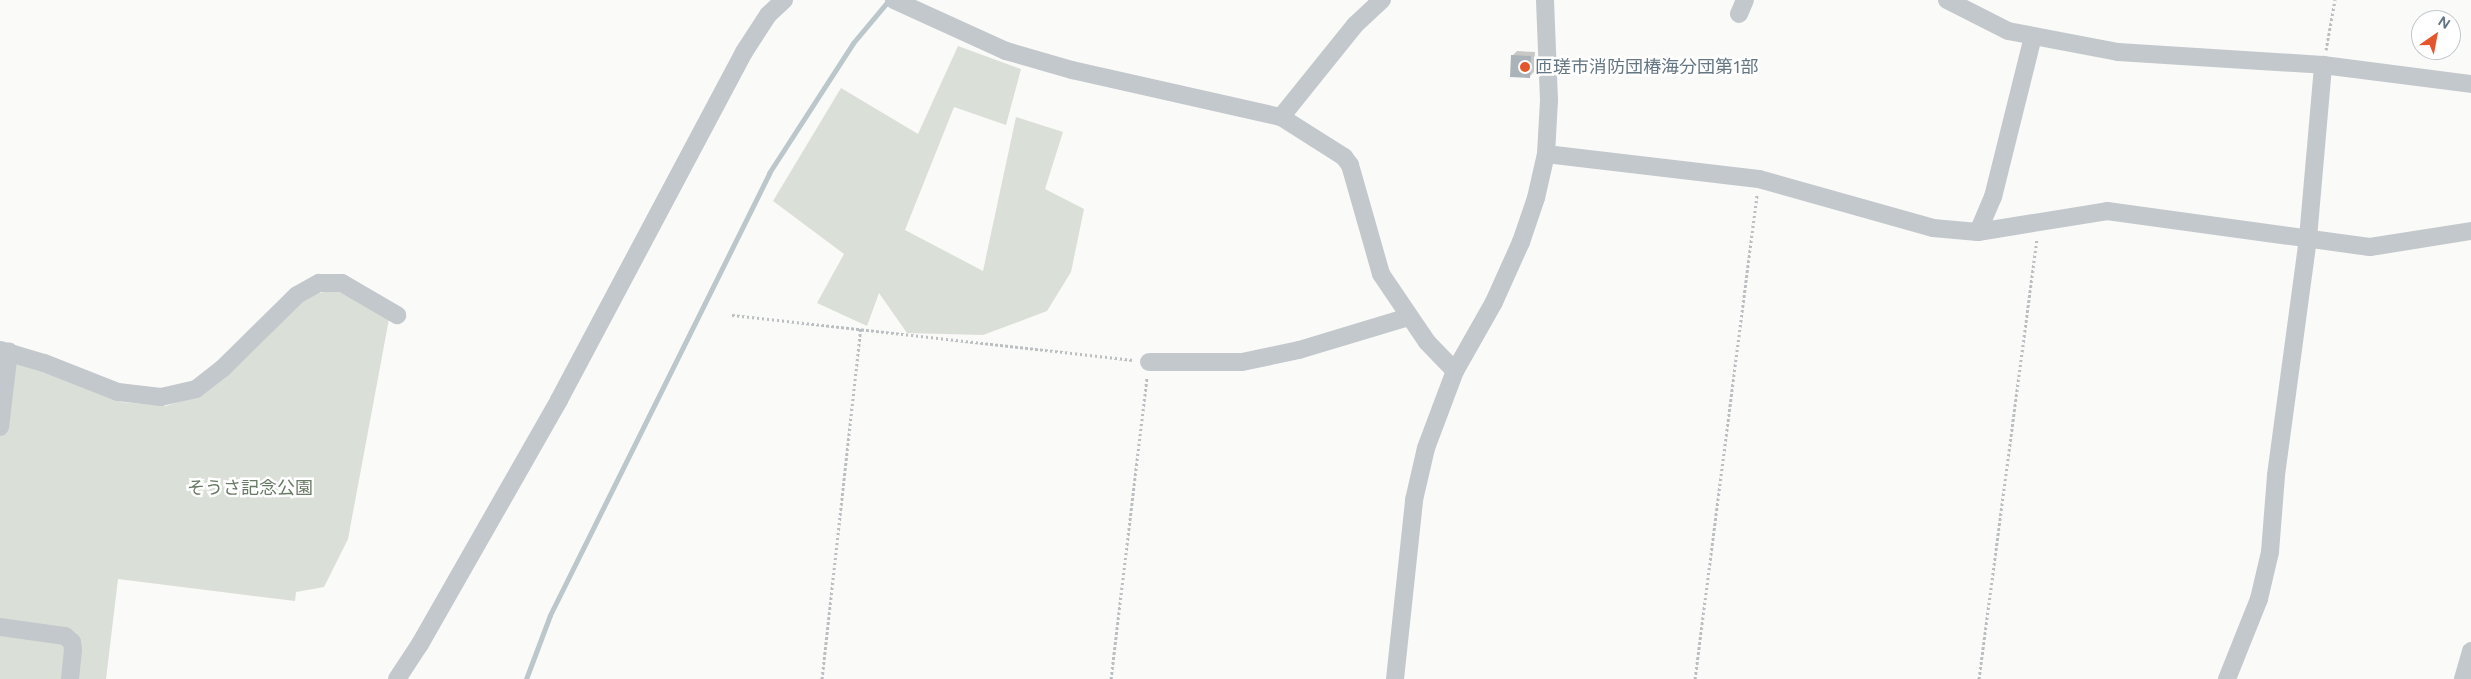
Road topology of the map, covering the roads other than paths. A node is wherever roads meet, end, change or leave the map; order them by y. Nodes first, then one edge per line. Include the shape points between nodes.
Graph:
1 (784, 0) edge
2 (1382, 0) edge
3 (1545, 0) edge
4 (1947, 0) edge
5 (906, 3) edge
6 (1971, 5) edge
7 (2034, 36) junction
8 (2323, 65) junction
9 (2471, 84) edge
10 (1281, 117) junction
11 (1546, 154) junction
12 (2471, 231) edge
13 (1978, 232) junction
14 (2308, 238) junction
15 (397, 314) dead end
16 (1408, 317) junction
17 (4, 351) edge
18 (1149, 362) road end
19 (1455, 371) junction
20 (0, 427) edge
21 (0, 627) edge
22 (2471, 651) edge
23 (70, 679) edge
24 (397, 679) edge
25 (1396, 679) edge
26 (2227, 679) edge
27 (2463, 679) edge

1 - 24 street via 768,15 744,52 559,400
2 - 10 street via 1355,25
3 - 11 street via 1549,100
4 - 6 street
5 - 10 street via 1006,50 1072,70
6 - 7 street via 2008,31
7 - 8 street via 2118,52
7 - 13 street via 1993,197
8 - 9 street
8 - 14 street
10 - 16 street via 1344,157 1350,165 1381,274
11 - 13 street via 1759,179 1933,228
11 - 19 street via 1521,242 1494,302
12 - 14 street via 2370,247
13 - 14 street via 2107,211
14 - 26 street via 2276,475 2270,552 2259,599
15 - 17 street via 342,282 319,282 297,295 223,368 196,389 161,398 118,392
16 - 18 street via 1300,350 1242,362
16 - 19 street
17 - 20 street
19 - 25 street via 1426,448 1414,500
21 - 23 street via 65,636 72,642 74,650
22 - 27 street

